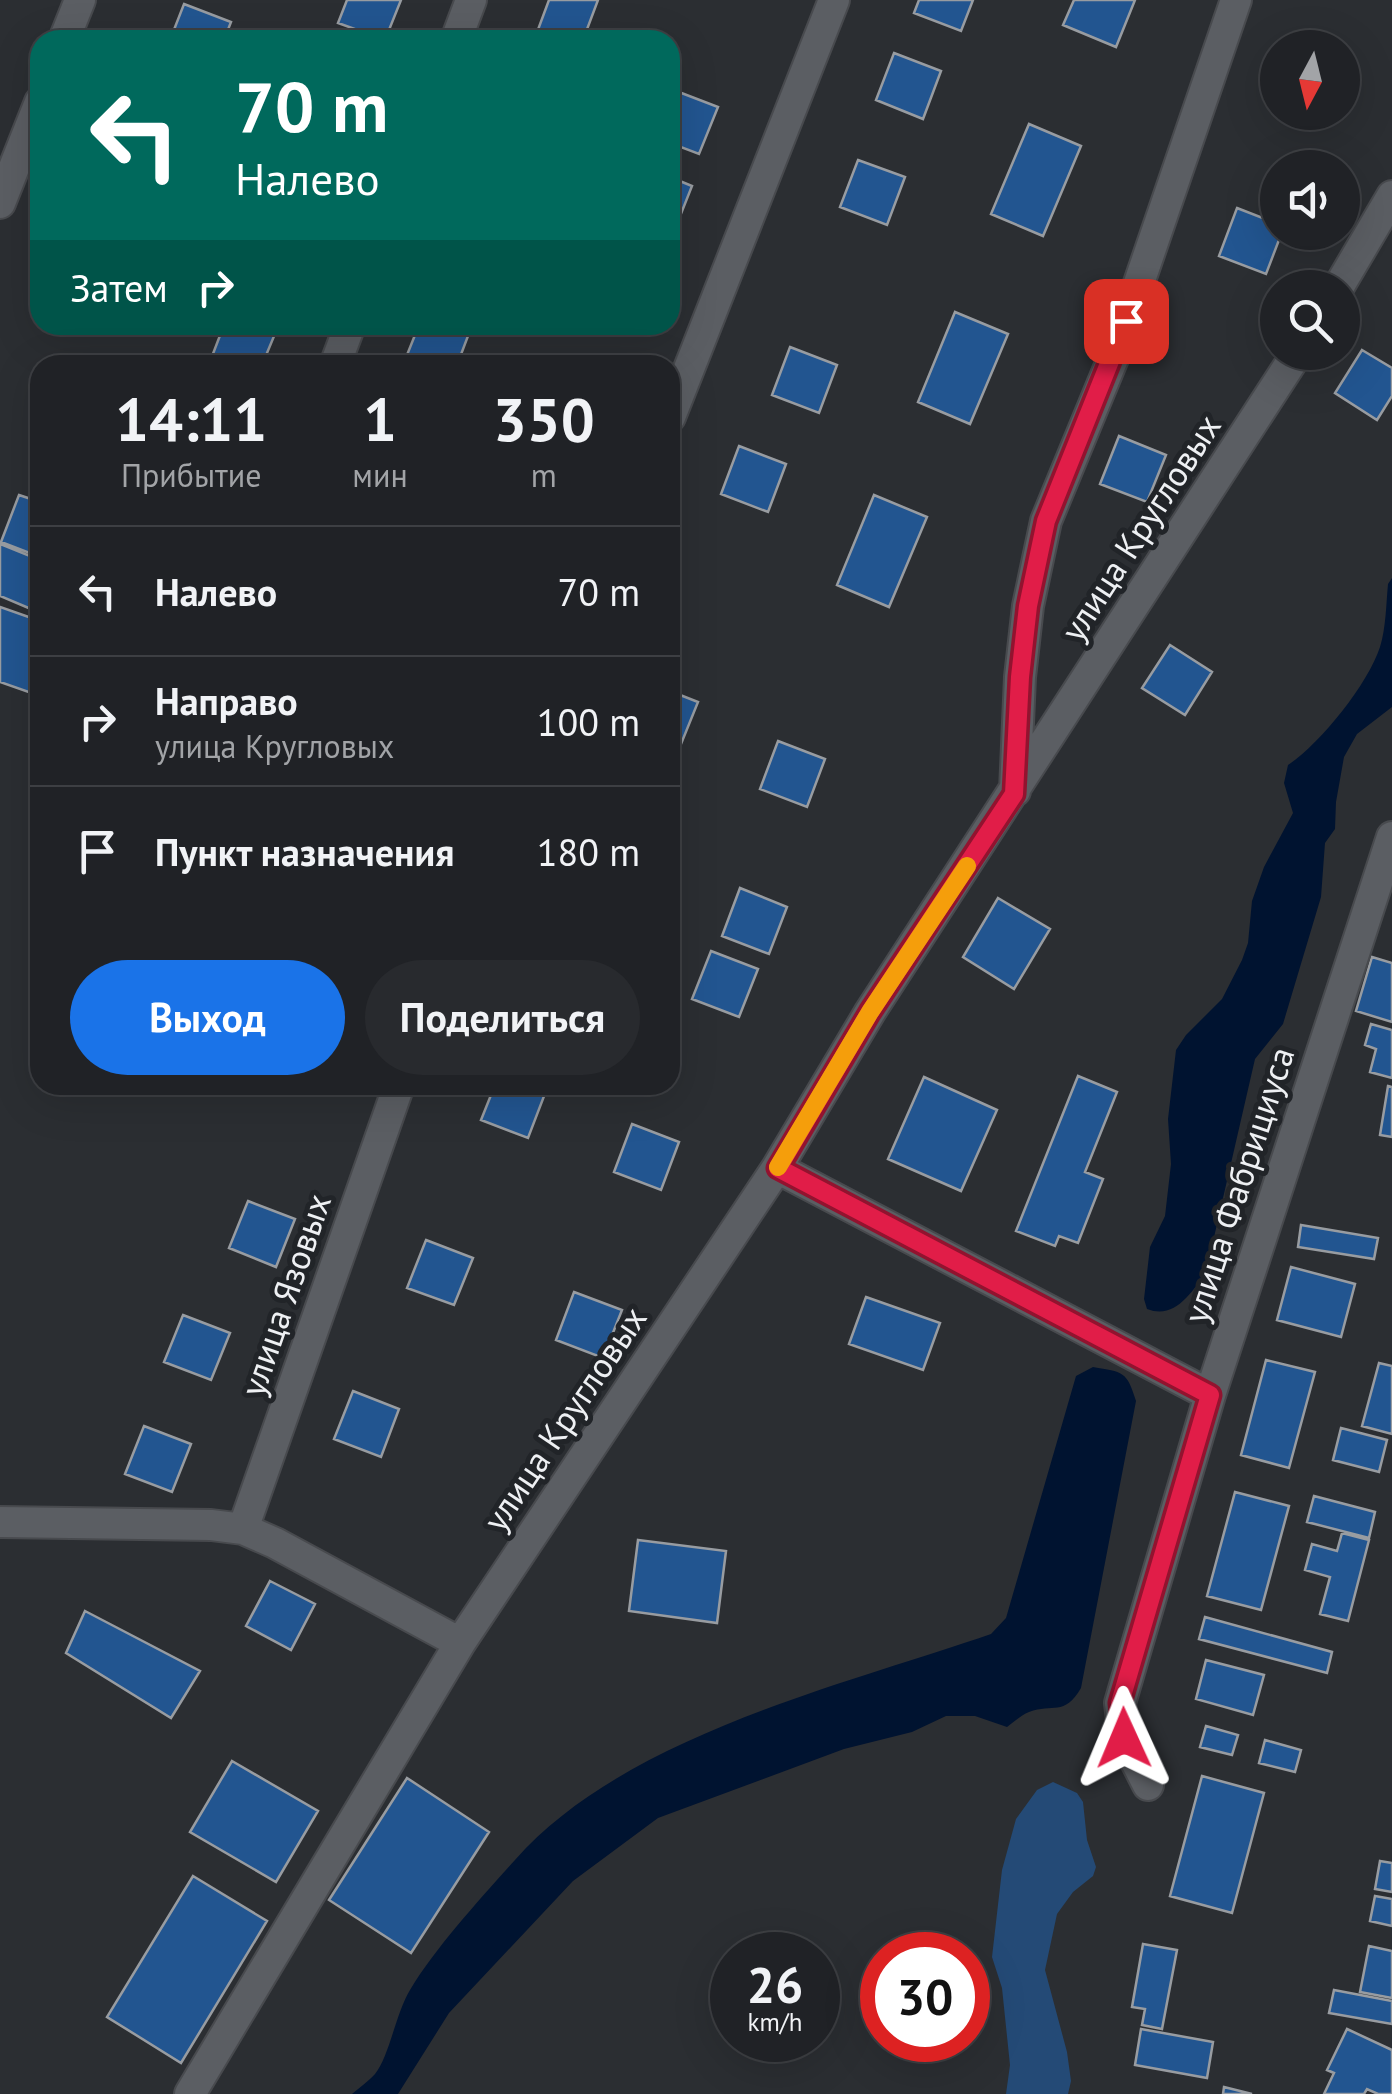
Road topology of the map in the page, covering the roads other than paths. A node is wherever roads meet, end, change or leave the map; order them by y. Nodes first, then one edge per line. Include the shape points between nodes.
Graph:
1 (80, 0) edge
2 (472, 0) edge
3 (834, 0) edge
4 (1236, 0) edge
5 (68, 30) edge
6 (460, 30) edge
7 (30, 127) edge
8 (1392, 196) edge
9 (0, 202) edge
10 (1349, 270) edge
11 (1286, 370) edge
12 (680, 392) edge
13 (1014, 794) junction
14 (1392, 838) edge
15 (395, 1095) edge
16 (778, 1168) junction
17 (1210, 1395) junction
18 (0, 1522) edge
19 (243, 1529) junction
20 (460, 1643) junction
21 (1148, 1786) dead end
22 (190, 2094) edge

1 - 5 street
2 - 6 street
3 - 12 street
4 - 13 street, улица Кругловых via 1114,356 1046,521 1028,606
7 - 9 street
8 - 10 street
11 - 13 street, улица Кругловых
13 - 16 street, улица Кругловых via 870,1012
14 - 17 street, улица Фабрициуса
15 - 19 street, улица Язовых
16 - 17 street
16 - 20 street, улица Кругловых
17 - 21 street, улица Фабрициуса via 1120,1703 1124,1738
18 - 19 street
19 - 20 street
20 - 22 street, улица Кругловых

